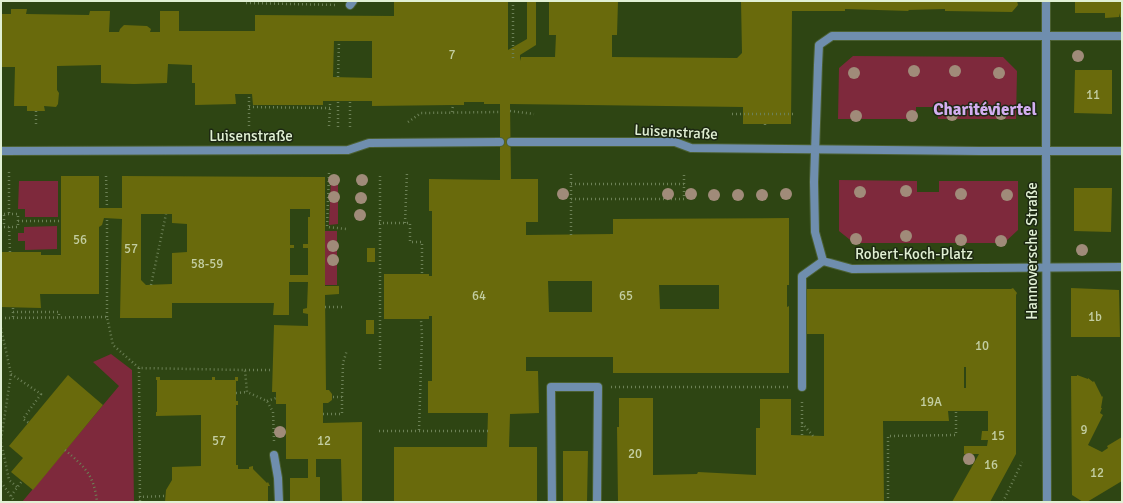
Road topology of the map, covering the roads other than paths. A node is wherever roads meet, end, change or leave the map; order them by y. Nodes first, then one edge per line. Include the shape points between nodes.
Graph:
1 (1046, 1) edge
2 (1046, 35) junction
3 (1122, 36) edge
4 (500, 142) dead end
5 (511, 142) dead end
6 (816, 149) junction
7 (1, 151) edge
8 (1046, 151) junction
9 (1122, 151) edge
10 (823, 261) junction
11 (1122, 267) edge
12 (1046, 268) junction
13 (802, 387) road end
14 (274, 455) road end
15 (279, 502) edge
16 (552, 502) edge
17 (597, 502) edge
18 (1047, 502) edge

1 - 2 street, Hannoversche Straße
2 - 3 street
2 - 6 street via 832,36 819,45
2 - 8 street, Hannoversche Straße
4 - 7 street, Luisenstraße via 369,143 348,150
5 - 6 street, Luisenstraße via 675,142 691,148
6 - 8 street
6 - 10 street via 816,232
8 - 9 street
8 - 12 street, Hannoversche Straße
10 - 12 street, Robert-Koch-Platz via 852,269
10 - 13 street via 802,276
11 - 12 street, Robert-Koch-Platz
12 - 18 street, Hannoversche Straße
14 - 15 street
16 - 17 street via 551,387 598,387

